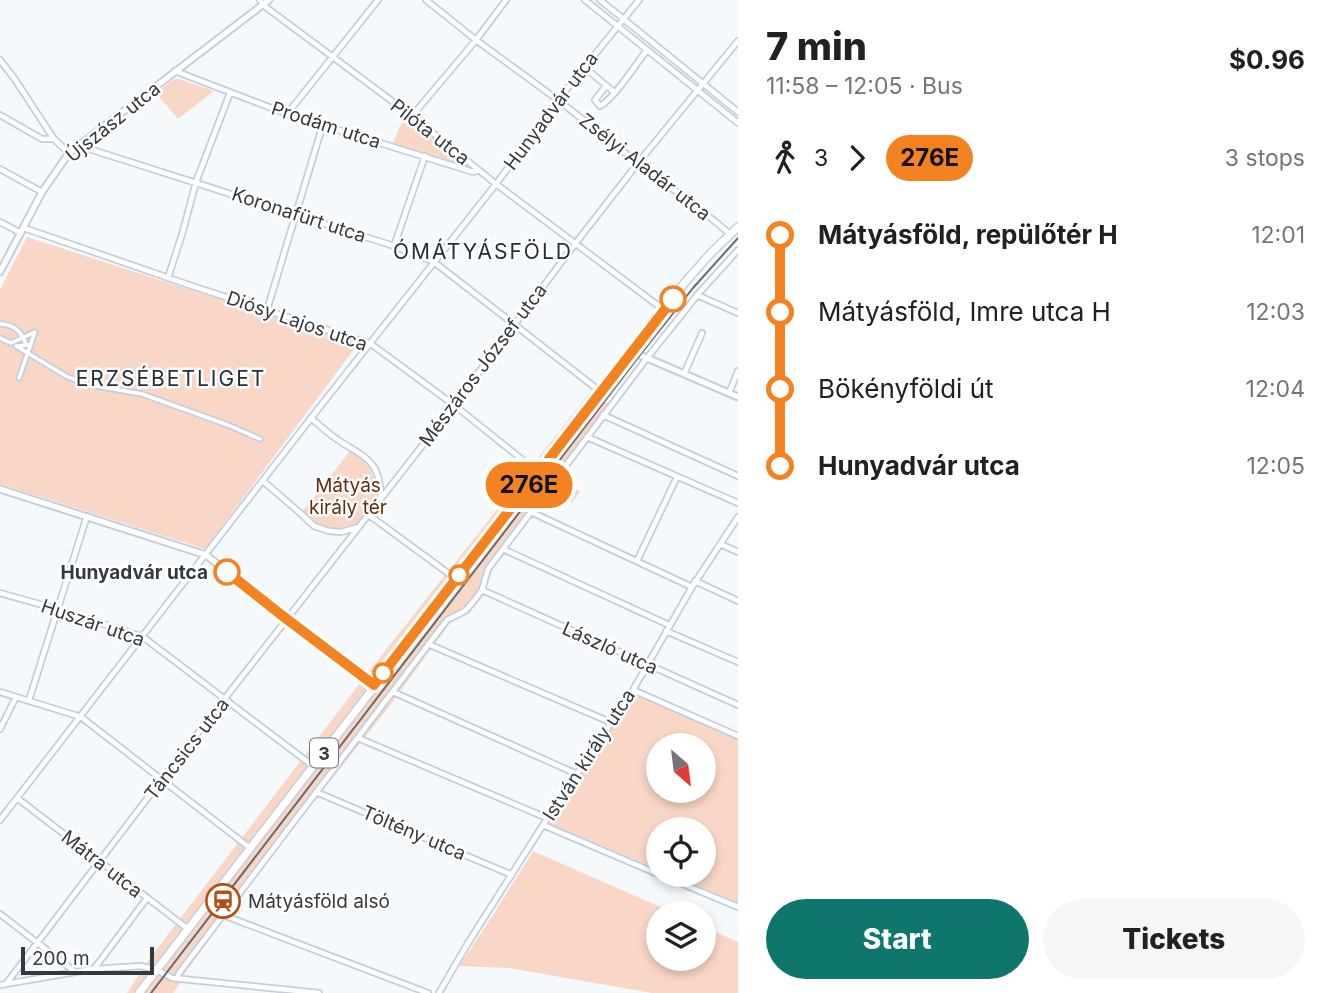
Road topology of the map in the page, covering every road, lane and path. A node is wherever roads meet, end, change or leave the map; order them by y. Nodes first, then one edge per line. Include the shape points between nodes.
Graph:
1 (269, 0) edge
2 (378, 0) edge
3 (426, 0) edge
4 (506, 0) edge
5 (585, 0) edge
6 (600, 0) edge
7 (639, 0) edge
8 (261, 2) edge
9 (623, 18) junction
10 (617, 26) junction
11 (476, 40) junction
12 (738, 41) edge
13 (647, 50) junction
14 (333, 57) junction
15 (0, 60) edge
16 (584, 67) junction
17 (175, 72) junction
18 (703, 84) junction
19 (606, 86) junction
20 (698, 90) junction
21 (614, 92) junction
22 (230, 93) junction
23 (558, 100) junction
24 (738, 112) edge
25 (287, 114) junction
26 (0, 115) edge
27 (412, 116) junction
28 (738, 123) edge
29 (323, 124) junction
30 (54, 139) junction
31 (80, 146) junction
32 (69, 153) junction
33 (425, 156) junction
34 (638, 163) junction
35 (0, 169) edge
36 (479, 170) junction
37 (196, 182) junction
38 (496, 184) junction
39 (42, 192) junction
40 (295, 214) junction
41 (0, 222) edge
42 (738, 227) edge
43 (22, 231) junction
44 (730, 234) junction
45 (575, 244) junction
46 (394, 246) junction
47 (738, 250) edge
48 (434, 262) junction
49 (0, 272) edge
50 (168, 278) junction
51 (697, 295) junction
52 (267, 310) junction
53 (664, 310) junction
54 (738, 313) edge
55 (0, 324) edge
56 (513, 324) junction
57 (702, 333) dead end
58 (23, 337) junction
59 (0, 338) edge
60 (10, 343) junction
61 (370, 344) junction
62 (28, 345) junction
63 (16, 346) junction
64 (633, 350) junction
65 (28, 353) junction
66 (647, 358) junction
67 (738, 371) edge
68 (684, 374) junction
69 (19, 378) dead end
70 (601, 392) junction
71 (729, 393) junction
72 (738, 397) edge
73 (454, 405) junction
74 (603, 415) junction
75 (312, 418) junction
76 (587, 437) junction
77 (260, 439) dead end
78 (539, 473) junction
79 (677, 476) junction
80 (738, 476) edge
81 (262, 481) junction
82 (0, 489) edge
83 (381, 500) junction
84 (738, 503) edge
85 (531, 512) junction
86 (369, 515) junction
87 (87, 516) junction
88 (738, 517) edge
89 (359, 527) junction
90 (720, 544) junction
91 (503, 549) junction
92 (738, 552) edge
93 (206, 555) junction
94 (637, 561) junction
95 (456, 579) junction
96 (693, 584) junction
97 (482, 590) junction
98 (0, 593) edge
99 (738, 601) edge
100 (57, 609) junction
101 (287, 620) junction
102 (667, 628) junction
103 (143, 637) junction
104 (428, 644) junction
105 (738, 662) edge
106 (647, 664) junction
107 (374, 685) junction
108 (633, 690) junction
109 (0, 692) edge
110 (393, 692) junction
111 (16, 697) junction
112 (29, 700) junction
113 (225, 700) junction
114 (738, 705) edge
115 (81, 717) junction
116 (610, 722) junction
117 (0, 729) edge
118 (738, 736) edge
119 (358, 738) junction
120 (314, 766) junction
121 (577, 774) junction
122 (162, 779) junction
123 (316, 792) junction
124 (17, 798) junction
125 (547, 818) junction
126 (0, 820) edge
127 (543, 825) junction
128 (250, 849) junction
129 (100, 862) junction
130 (646, 868) edge
131 (512, 875) junction
132 (691, 887) edge
133 (147, 898) junction
134 (738, 907) edge
135 (0, 914) edge
136 (223, 915) junction
137 (188, 929) junction
138 (38, 943) junction
139 (93, 969) junction
140 (157, 970) junction
141 (75, 972) junction
142 (177, 979) junction
143 (3, 984) edge
144 (139, 993) edge
145 (319, 993) edge
146 (430, 993) edge
147 (439, 993) edge

1 - 8 street, Újszász utca
2 - 14 street
3 - 11 street, Zsélyi Aladár utca
4 - 11 street
5 - 10 street
6 - 9 street
7 - 9 street, Hunyadvár utca
8 - 14 street, Pilóta utca
8 - 17 street, Újszász utca
9 - 10 street, Hunyadvár utca
9 - 18 street
10 - 13 street
10 - 16 street, Hunyadvár utca
11 - 23 street, Zsélyi Aladár utca
11 - 27 street
12 - 18 street, Mészáros József utca
13 - 20 street
13 - 21 street
14 - 25 street
14 - 27 street, Pilóta utca
15 - 30 street
16 - 19 street
16 - 23 street, Hunyadvár utca
17 - 22 street, Prodám utca
17 - 31 street, Újszász utca
18 - 20 street, Mészáros József utca
18 - 24 street
19 - 21 street
19 - 21 street via 595,100 597,104 604,105
20 - 28 street
20 - 34 street, Mészáros József utca
22 - 25 street, Prodám utca
22 - 37 street
23 - 34 street, Zsélyi Aladár utca
23 - 38 street, Hunyadvár utca
25 - 29 street, Prodám utca
26 - 30 street via 42,139
27 - 36 street, Pilóta utca
29 - 33 street, Prodám utca
29 - 40 street
30 - 32 street
31 - 32 street, Újszász utca
31 - 37 street, Koronafürt utca
32 - 39 street, Újszász utca
33 - 36 street, Prodám utca
33 - 46 street
34 - 44 street, Zsélyi Aladár utca
34 - 45 street, Mészáros József utca
35 - 39 street
36 - 38 street, Pilóta utca
37 - 40 street, Koronafürt utca
37 - 50 street
38 - 45 street, Pilóta utca
38 - 48 street, Hunyadvár utca
39 - 43 street, Újszász utca
40 - 46 street, Koronafürt utca
40 - 52 street
41 - 43 street, Diósy Lajos utca
42 - 44 main road, 3
43 - 49 street, Újszász utca
43 - 50 street, Diósy Lajos utca
44 - 53 main road, 3
45 - 53 street, Pilóta utca
45 - 56 street, Mészáros József utca
46 - 48 street, Koronafürt utca
47 - 51 street
48 - 56 street, Koronafürt utca
48 - 61 street, Hunyadvár utca
50 - 52 street, Diósy Lajos utca
51 - 54 street
51 - 66 street
52 - 61 street, Diósy Lajos utca
53 - 64 main road, 3
55 - 58 street via 13,327
56 - 70 street, Koronafürt utca
56 - 73 street, Mészáros József utca
57 - 68 street
58 - 60 street
58 - 62 street
58 - 62 street via 35,331
59 - 60 street
60 - 63 street
61 - 73 street, Diósy Lajos utca
61 - 75 street, Hunyadvár utca
62 - 63 street
62 - 65 street
63 - 65 street
64 - 66 street
64 - 70 main road, 3
65 - 69 street
65 - 77 street via 85,384 142,394
66 - 68 street
66 - 74 street
67 - 71 street
68 - 71 street
70 - 78 main road, 3
71 - 72 street
73 - 78 street, Diósy Lajos utca
73 - 83 street, Mészáros József utca
74 - 76 street
74 - 80 street
75 - 81 street, Hunyadvár utca
75 - 83 street via 375,468 381,480
76 - 79 street
76 - 85 street
78 - 95 main road, 3
79 - 84 street
79 - 94 street
81 - 89 street via 314,527 341,532
81 - 93 street, Hunyadvár utca
82 - 87 street
83 - 86 street, Mészáros József utca
85 - 91 street
85 - 94 street
86 - 89 street, Táncsics utca
86 - 95 street
87 - 93 street
87 - 100 street
88 - 90 street, István király utca
89 - 101 street, Táncsics utca
90 - 92 street
90 - 96 street, István király utca
91 - 97 street via 488,569
91 - 102 street
93 - 101 street
93 - 103 street, Hunyadvár utca
94 - 96 street
95 - 107 main road, 3
96 - 99 street
96 - 102 street, István király utca
97 - 104 street via 464,611 447,620
97 - 106 street, László utca
98 - 100 street, Huszár utca
100 - 103 street, Huszár utca
100 - 112 street
101 - 107 street
101 - 113 street, Táncsics utca
102 - 105 street
102 - 106 street, István király utca
103 - 113 street, Huszár utca
103 - 115 street, Hunyadvár utca
104 - 110 street
104 - 116 street
106 - 108 street, István király utca
106 - 114 street, László utca
107 - 120 main road, 3
108 - 116 street, István király utca
108 - 118 street
109 - 111 street
110 - 119 street
110 - 121 street
111 - 112 street
111 - 117 street
112 - 115 street
113 - 120 street, Huszár utca
113 - 122 street, Táncsics utca
115 - 122 street
115 - 124 street, Hunyadvár utca
116 - 121 street, István király utca
119 - 123 street
119 - 125 street
120 - 128 main road, 3
121 - 125 street, István király utca
122 - 128 street
122 - 129 street, Táncsics utca
123 - 131 street, Töltény utca
123 - 136 street
124 - 126 street, Hunyadvár utca
124 - 129 street, Mátra utca
125 - 127 street, István király utca
127 - 130 street
127 - 131 street, István király utca
128 - 137 main road, 3
129 - 133 street, Mátra utca
129 - 138 street, Táncsics utca
131 - 147 street, István király utca
132 - 134 street
133 - 137 street, Mátra utca
133 - 139 street
135 - 138 street
136 - 142 street
136 - 146 street
137 - 140 main road, 3
138 - 141 street
138 - 143 street, Táncsics utca
139 - 140 street via 141,966
139 - 141 street
140 - 142 street
140 - 144 main road, 3
141 - 143 street
142 - 145 street
146 - 147 street

